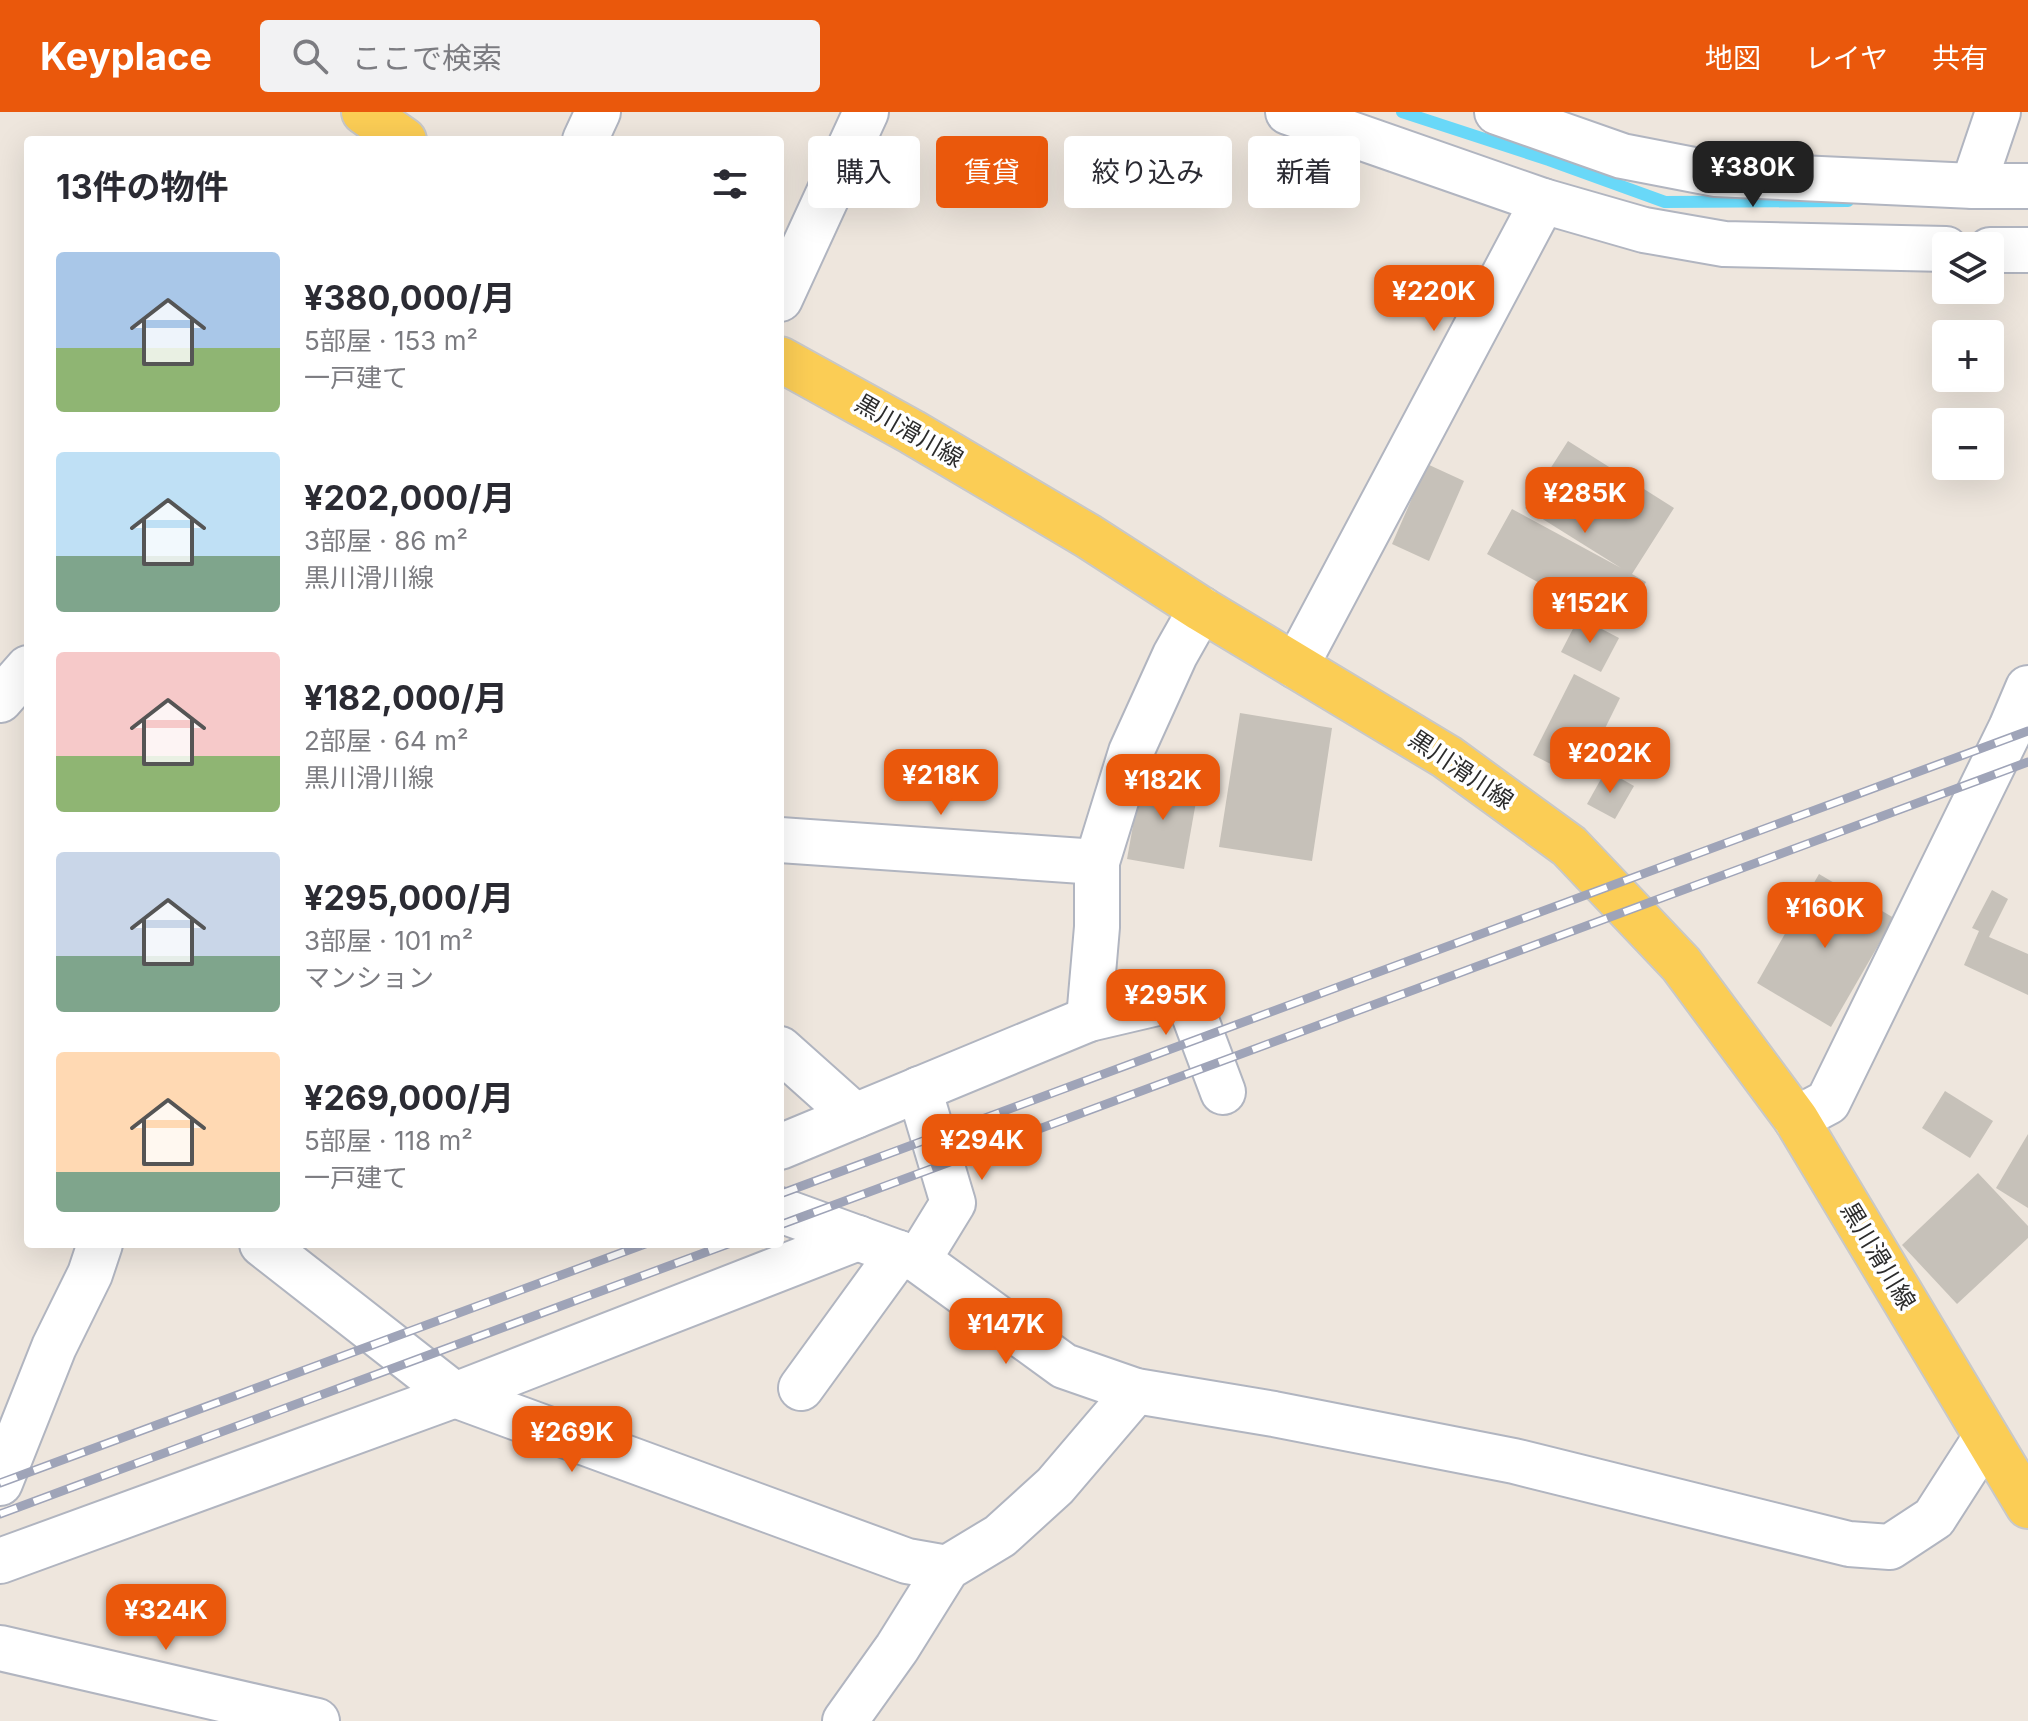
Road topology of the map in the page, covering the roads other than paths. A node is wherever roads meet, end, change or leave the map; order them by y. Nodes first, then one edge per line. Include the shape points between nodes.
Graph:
1 (364, 112) edge
2 (598, 112) edge
3 (866, 112) edge
4 (1288, 112) edge
5 (1497, 112) edge
6 (1998, 112) edge
7 (398, 136) edge
8 (587, 136) edge
9 (1973, 186) junction
10 (2028, 186) edge
11 (1543, 201) junction
12 (1932, 249) edge
13 (2004, 250) edge
14 (2028, 250) edge
15 (784, 290) edge
16 (784, 361) edge
17 (1201, 609) junction
18 (1296, 666) junction
19 (2028, 688) edge
20 (2020, 732) edge
21 (784, 840) edge
22 (1097, 862) junction
23 (1089, 1019) junction
24 (784, 1053) edge
25 (919, 1089) junction
26 (1223, 1092) dead end
27 (855, 1116) junction
28 (1796, 1119) junction
29 (784, 1145) edge
30 (784, 1211) edge
31 (858, 1238) junction
32 (99, 1248) edge
33 (267, 1248) edge
34 (909, 1256) junction
35 (801, 1388) dead end
36 (1136, 1391) junction
37 (455, 1395) junction
38 (1986, 1437) junction
39 (0, 1483) edge
40 (2028, 1506) edge
41 (0, 1561) edge
42 (947, 1568) junction
43 (0, 1648) edge
44 (317, 1721) edge
45 (845, 1721) edge

1 - 7 main road
2 - 8 street
3 - 15 street
4 - 11 street
5 - 9 street via 1622,156 1715,174
6 - 9 street
9 - 10 street
11 - 12 street via 1644,230 1724,244
11 - 18 street
13 - 14 street
16 - 17 main road, 黒川滑川線 via 1088,536
17 - 18 main road, 黒川滑川線
17 - 22 street via 1131,752
18 - 28 main road, 黒川滑川線 via 1447,757 1569,846 1681,964
19 - 20 street
20 - 28 street via 1828,1102
21 - 22 street
22 - 23 street
23 - 25 street
23 - 26 street via 1187,996
24 - 27 street
25 - 27 street
25 - 34 street via 953,1203
27 - 29 street
28 - 38 main road, 黒川滑川線
30 - 31 street
31 - 34 street
31 - 37 street
32 - 39 street
33 - 37 street
34 - 35 street
34 - 36 street via 1064,1366
36 - 38 street via 1514,1461 1849,1544 1890,1547 1934,1518
36 - 42 street via 1055,1486 1000,1536
37 - 41 street
37 - 42 street via 907,1561
38 - 40 main road, 黒川滑川線
42 - 45 street
43 - 44 street

